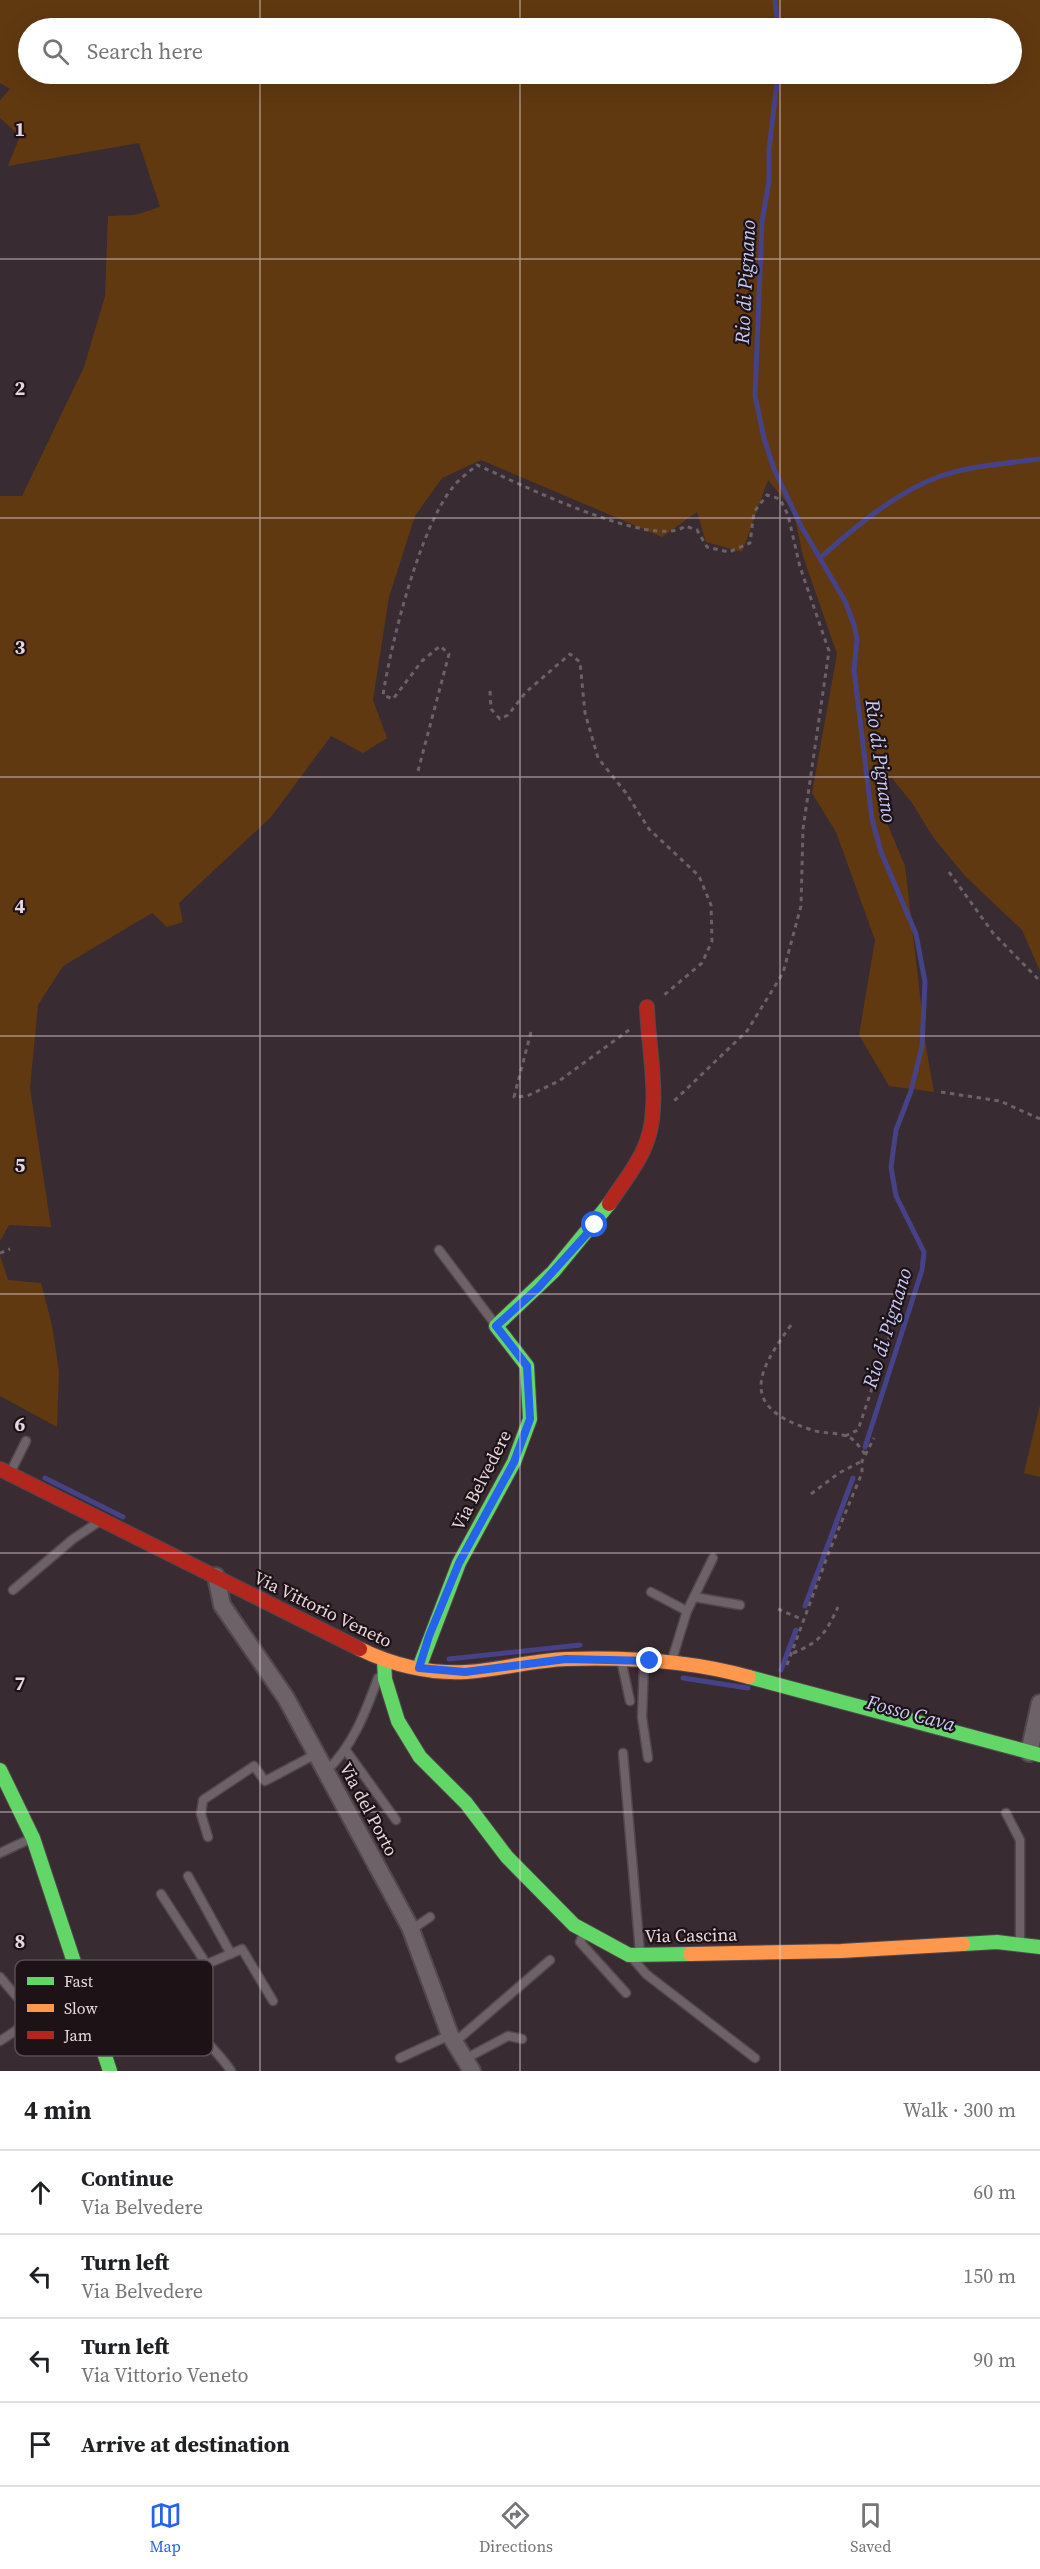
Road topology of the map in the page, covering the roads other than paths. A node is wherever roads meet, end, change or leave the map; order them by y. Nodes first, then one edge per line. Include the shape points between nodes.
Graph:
1 (647, 1007) road end
2 (439, 1250) dead end
3 (496, 1326) junction
4 (26, 1441) dead end
5 (7, 1472) edge
6 (102, 1520) junction
7 (713, 1558) dead end
8 (216, 1576) junction
9 (13, 1590) dead end
10 (651, 1592) dead end
11 (694, 1597) junction
12 (740, 1605) dead end
13 (687, 1611) junction
14 (384, 1661) junction
15 (622, 1662) junction
16 (644, 1662) junction
17 (670, 1665) junction
18 (419, 1668) junction
19 (630, 1701) dead end
20 (1040, 1703) edge
21 (345, 1749) junction
22 (623, 1753) dead end
23 (316, 1754) junction
24 (1035, 1754) edge
25 (648, 1758) dead end
26 (0, 1770) edge
27 (326, 1771) junction
28 (1006, 1813) dead end
29 (396, 1820) dead end
30 (208, 1837) dead end
31 (33, 1838) junction
32 (0, 1853) edge
33 (188, 1876) dead end
34 (161, 1894) dead end
35 (430, 1917) dead end
36 (411, 1930) junction
37 (586, 1931) junction
38 (1020, 1944) junction
39 (1040, 1947) edge
40 (231, 1954) junction
41 (635, 1954) junction
42 (73, 1960) edge
43 (204, 1960) edge
44 (550, 1960) dead end
45 (213, 1962) edge
46 (0, 1977) edge
47 (626, 1993) dead end
48 (15, 1995) edge
49 (273, 2001) dead end
50 (15, 2031) edge
51 (453, 2039) junction
52 (522, 2039) dead end
53 (0, 2041) edge
54 (213, 2047) edge
55 (105, 2056) edge
56 (400, 2058) dead end
57 (755, 2058) dead end
58 (468, 2065) edge
59 (110, 2071) edge
60 (231, 2071) edge

1 - 3 street via 649,1137 590,1232
2 - 3 lane
3 - 18 street, Via Belvedere via 527,1366 530,1419 514,1462 459,1563
4 - 5 lane
5 - 6 street, Via Vittorio Veneto
6 - 8 street, Via Vittorio Veneto
6 - 9 lane
7 - 11 lane
8 - 14 street, Via Vittorio Veneto
8 - 23 street, Via del Porto via 222,1605 286,1698
10 - 13 lane
11 - 12 lane
11 - 13 lane
13 - 17 lane
14 - 18 street, Via Vittorio Veneto
14 - 21 lane via 370,1701
14 - 37 street, Via Cascina via 385,1679 398,1721 420,1757 466,1803 507,1857 574,1925
15 - 16 street, Via Vittorio Veneto
15 - 18 street, Via Vittorio Veneto via 566,1659 465,1672
15 - 19 lane
16 - 17 street, Via Vittorio Veneto
16 - 25 lane via 642,1717
17 - 24 street, Via Vittorio Veneto via 738,1674
20 - 24 street
21 - 27 lane
21 - 29 lane
22 - 41 lane
23 - 27 street, Via del Porto
23 - 30 lane via 265,1780 254,1766 203,1800 201,1814
26 - 31 street
27 - 36 street, Via del Porto
28 - 38 lane via 1020,1840
31 - 32 lane
31 - 42 street
33 - 40 lane
34 - 43 lane
35 - 36 lane
36 - 51 street, Via del Porto
37 - 41 street, Via Cascina
37 - 47 lane via 580,1942
38 - 39 street, Via Cascina
38 - 41 street, Via Cascina
40 - 45 lane
40 - 49 lane via 242,1949
41 - 57 lane via 646,1974
44 - 51 lane
46 - 48 lane
50 - 53 lane
51 - 56 lane
51 - 58 street, Via del Porto
52 - 58 lane via 508,2036
54 - 60 lane
55 - 59 street

